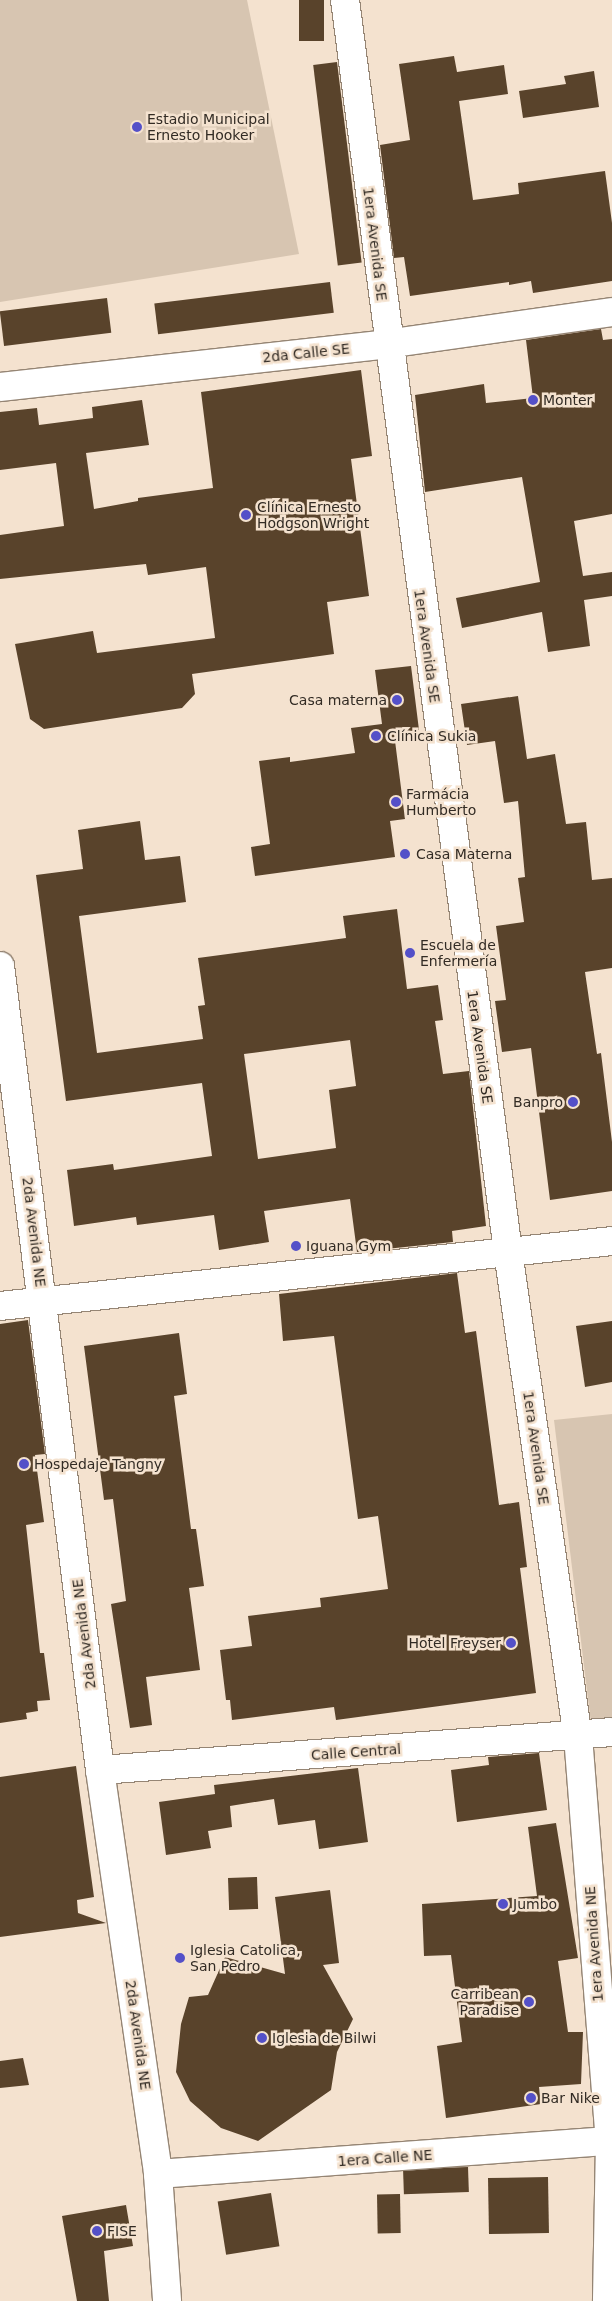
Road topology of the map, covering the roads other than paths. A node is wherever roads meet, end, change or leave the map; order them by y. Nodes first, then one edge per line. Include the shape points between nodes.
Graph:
1 (345, 0) edge
2 (612, 312) edge
3 (387, 344) junction
4 (0, 387) edge
5 (0, 966) edge
6 (612, 1241) edge
7 (508, 1252) junction
8 (43, 1300) junction
9 (0, 1306) edge
10 (612, 1732) edge
11 (578, 1736) junction
12 (100, 1770) junction
13 (611, 2142) edge
14 (158, 2174) junction
15 (167, 2301) edge
16 (607, 2301) edge

1 - 3 street, 1era Avenida SE
2 - 3 street, 2da Calle SE
3 - 4 street, 2da Calle SE
3 - 7 street, 1era Avenida SE
5 - 8 street, 2da Avenida NE
6 - 7 street
7 - 8 street
7 - 11 street, 1era Avenida SE
8 - 9 street
8 - 12 street, 2da Avenida NE
10 - 11 street, Calle Central
11 - 12 street, Calle Central
11 - 13 street, 1era Avenida NE
12 - 14 street, 2da Avenida NE
13 - 14 street, 1era Calle NE
13 - 16 street, 1era Avenida NE
14 - 15 street, 2da Avenida NE

